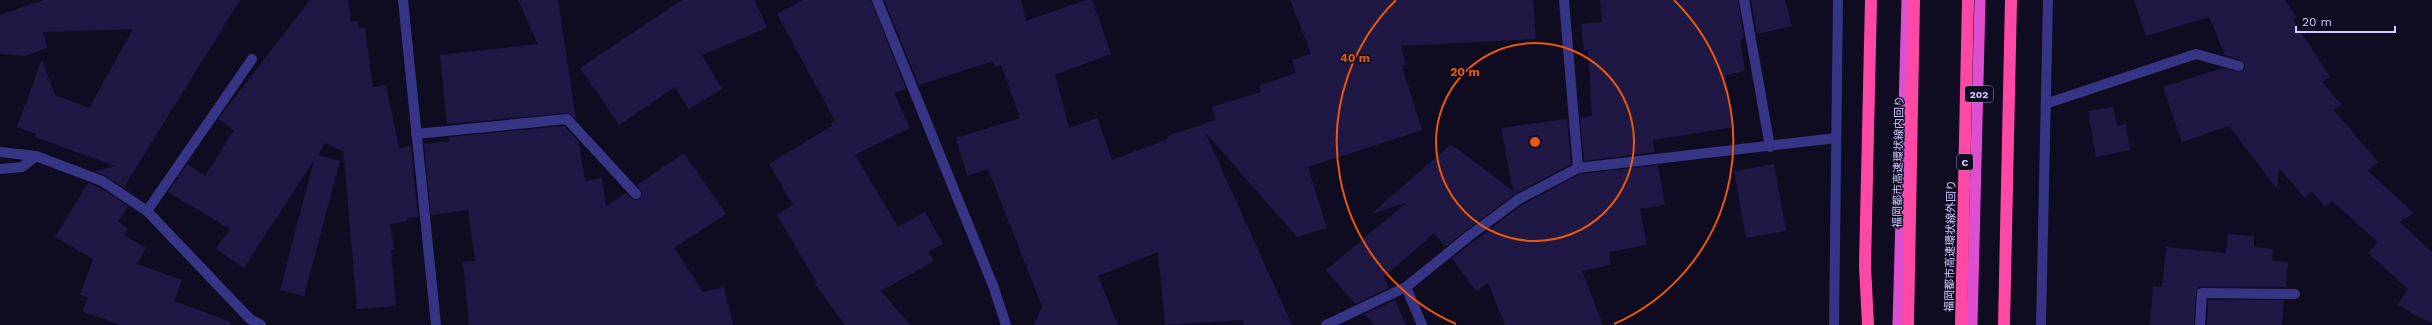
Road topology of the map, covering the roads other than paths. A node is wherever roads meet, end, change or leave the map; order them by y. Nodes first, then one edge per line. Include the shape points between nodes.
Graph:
1 (403, 0) edge
2 (877, 0) edge
3 (1564, 0) edge
4 (1744, 0) edge
5 (1838, 0) edge
6 (1871, 0) edge
7 (1907, 0) edge
8 (1914, 0) edge
9 (1968, 0) edge
10 (1980, 0) edge
11 (2011, 0) edge
12 (2048, 0) edge
13 (252, 59) dead end
14 (2239, 66) dead end
15 (2048, 103) junction
16 (416, 134) junction
17 (1836, 138) junction
18 (1770, 147) junction
19 (0, 152) edge
20 (36, 156) junction
21 (1578, 168) junction
22 (0, 169) edge
23 (636, 194) dead end
24 (147, 211) junction
25 (1406, 287) junction
26 (2295, 294) dead end
27 (261, 325) edge
28 (436, 325) edge
29 (1006, 325) edge
30 (1326, 325) edge
31 (1422, 325) edge
32 (1834, 325) edge
33 (1868, 325) edge
34 (1898, 325) edge
35 (1908, 325) edge
36 (1961, 325) edge
37 (1972, 325) edge
38 (2004, 325) edge
39 (2041, 325) edge
40 (2200, 325) edge

1 - 16 street
2 - 29 street via 994,288
3 - 21 street
4 - 18 street
5 - 17 street
6 - 33 highway via 1866,266
7 - 34 highway
8 - 35 highway, 福岡都市高速環状線内回り
9 - 36 highway, 福岡都市高速環状線外回り / C
10 - 37 highway, 202
11 - 38 highway
12 - 15 street
13 - 24 street
14 - 15 street via 2196,54
15 - 39 street
16 - 23 street via 567,119
16 - 28 street
17 - 18 street
17 - 32 street
18 - 21 street
19 - 20 street
20 - 22 street via 22,167
20 - 24 street via 102,181
21 - 25 street via 1519,199
24 - 27 street via 250,319
25 - 30 street
25 - 31 street
26 - 40 street via 2202,293

